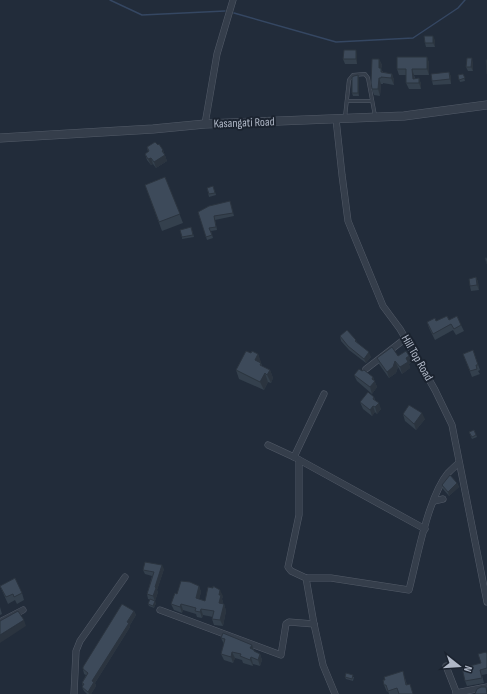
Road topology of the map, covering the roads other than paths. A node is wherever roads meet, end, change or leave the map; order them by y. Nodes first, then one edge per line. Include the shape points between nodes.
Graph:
1 (233, 0) edge
2 (347, 101) junction
3 (372, 101) junction
4 (487, 105) edge
5 (376, 117) junction
6 (336, 119) junction
7 (345, 119) junction
8 (205, 124) junction
9 (0, 138) edge
10 (406, 338) junction
11 (366, 369) dead end
12 (324, 394) dead end
13 (268, 445) dead end
14 (296, 459) junction
15 (459, 463) junction
16 (443, 499) dead end
17 (434, 501) junction
18 (425, 529) junction
19 (125, 577) dead end
20 (306, 578) junction
21 (487, 602) edge
22 (22, 610) dead end
23 (160, 610) dead end
24 (0, 622) edge
25 (314, 624) junction
26 (446, 666) dead end
27 (487, 687) edge
28 (74, 694) edge
29 (335, 694) edge
30 (456, 694) edge

1 - 8 street via 217,54
2 - 3 lane
2 - 3 lane via 351,77 365,74
2 - 7 lane
3 - 5 lane
4 - 5 street, Kasangati Road via 404,116
5 - 7 street, Kasangati Road
6 - 7 street, Kasangati Road
6 - 8 street, Kasangati Road
6 - 10 street, Hill Top Road via 348,221 383,306
8 - 9 street, Kasangati Road
10 - 11 street
10 - 15 street, Hill Top Road via 452,424
12 - 14 street
13 - 14 street
14 - 18 street
14 - 20 street via 299,515 288,566 291,571
15 - 17 street via 447,474
15 - 21 street, Hill Top Road
16 - 17 street
17 - 18 street
18 - 20 street via 409,590 331,578
19 - 28 street via 80,641 76,651
20 - 25 street
22 - 24 street
23 - 25 street via 281,655 286,624
25 - 29 street via 324,665
26 - 30 street
27 - 30 street

